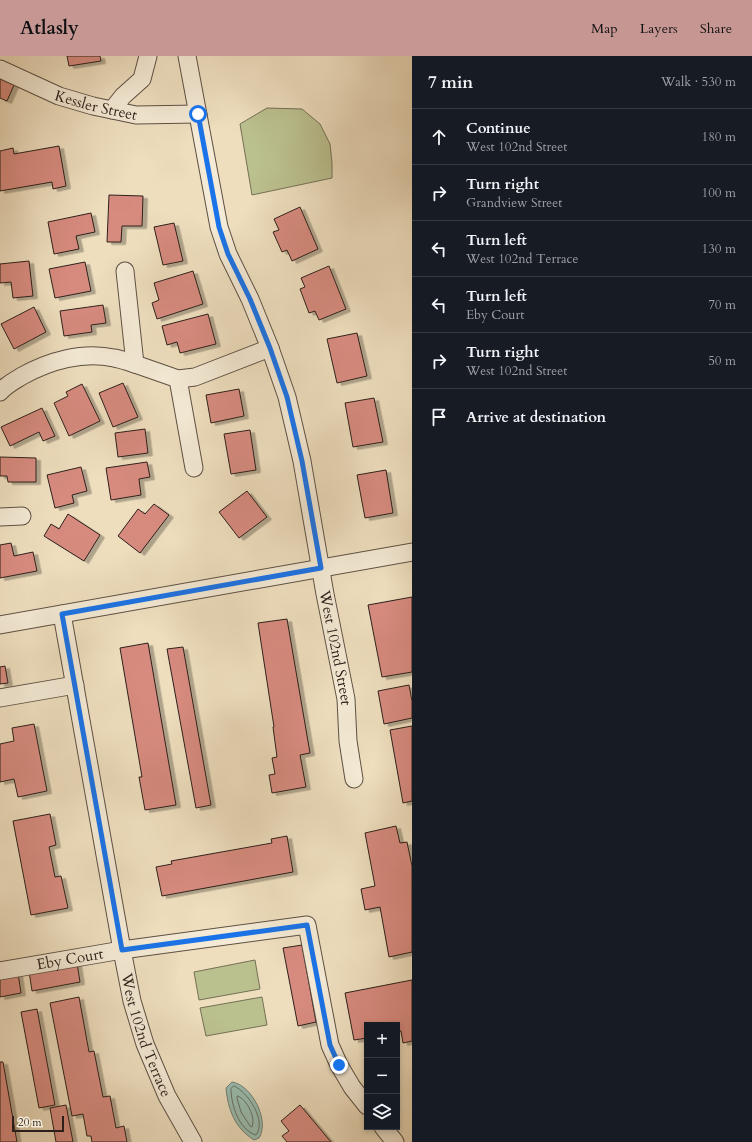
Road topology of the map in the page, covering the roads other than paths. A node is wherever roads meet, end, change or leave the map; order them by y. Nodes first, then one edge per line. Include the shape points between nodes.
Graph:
1 (148, 56) edge
2 (187, 56) edge
3 (0, 69) edge
4 (112, 110) junction
5 (198, 114) junction
6 (125, 271) dead end
7 (270, 348) junction
8 (135, 364) junction
9 (178, 379) junction
10 (1, 386) edge
11 (194, 468) dead end
12 (22, 516) dead end
13 (0, 517) edge
14 (412, 552) edge
15 (321, 568) junction
16 (62, 614) junction
17 (0, 625) edge
18 (74, 686) junction
19 (0, 698) edge
20 (354, 779) dead end
21 (122, 950) junction
22 (0, 971) edge
23 (364, 1102) edge
24 (385, 1130) edge
25 (193, 1142) edge
26 (395, 1142) edge

1 - 4 street via 142,79
2 - 5 street, West 102nd Street
3 - 4 street, Kessler Street via 59,96
4 - 5 street, Kessler Street via 136,115
5 - 7 street, West 102nd Street via 219,227 228,254
6 - 8 street
7 - 9 street via 195,377
7 - 15 street, West 102nd Street via 287,397 302,461
8 - 9 street
8 - 10 street via 92,356 62,359
9 - 11 street
12 - 13 street
14 - 15 street
15 - 16 street
15 - 20 street, West 102nd Street via 346,699 348,741
16 - 17 street
16 - 18 street, West 102nd Terrace
18 - 19 street
18 - 21 street, West 102nd Terrace
21 - 22 street, Eby Court
21 - 23 street, Eby Court via 307,925 330,1045 352,1087
21 - 25 street, West 102nd Terrace via 132,1001 145,1044 167,1096
24 - 26 street

